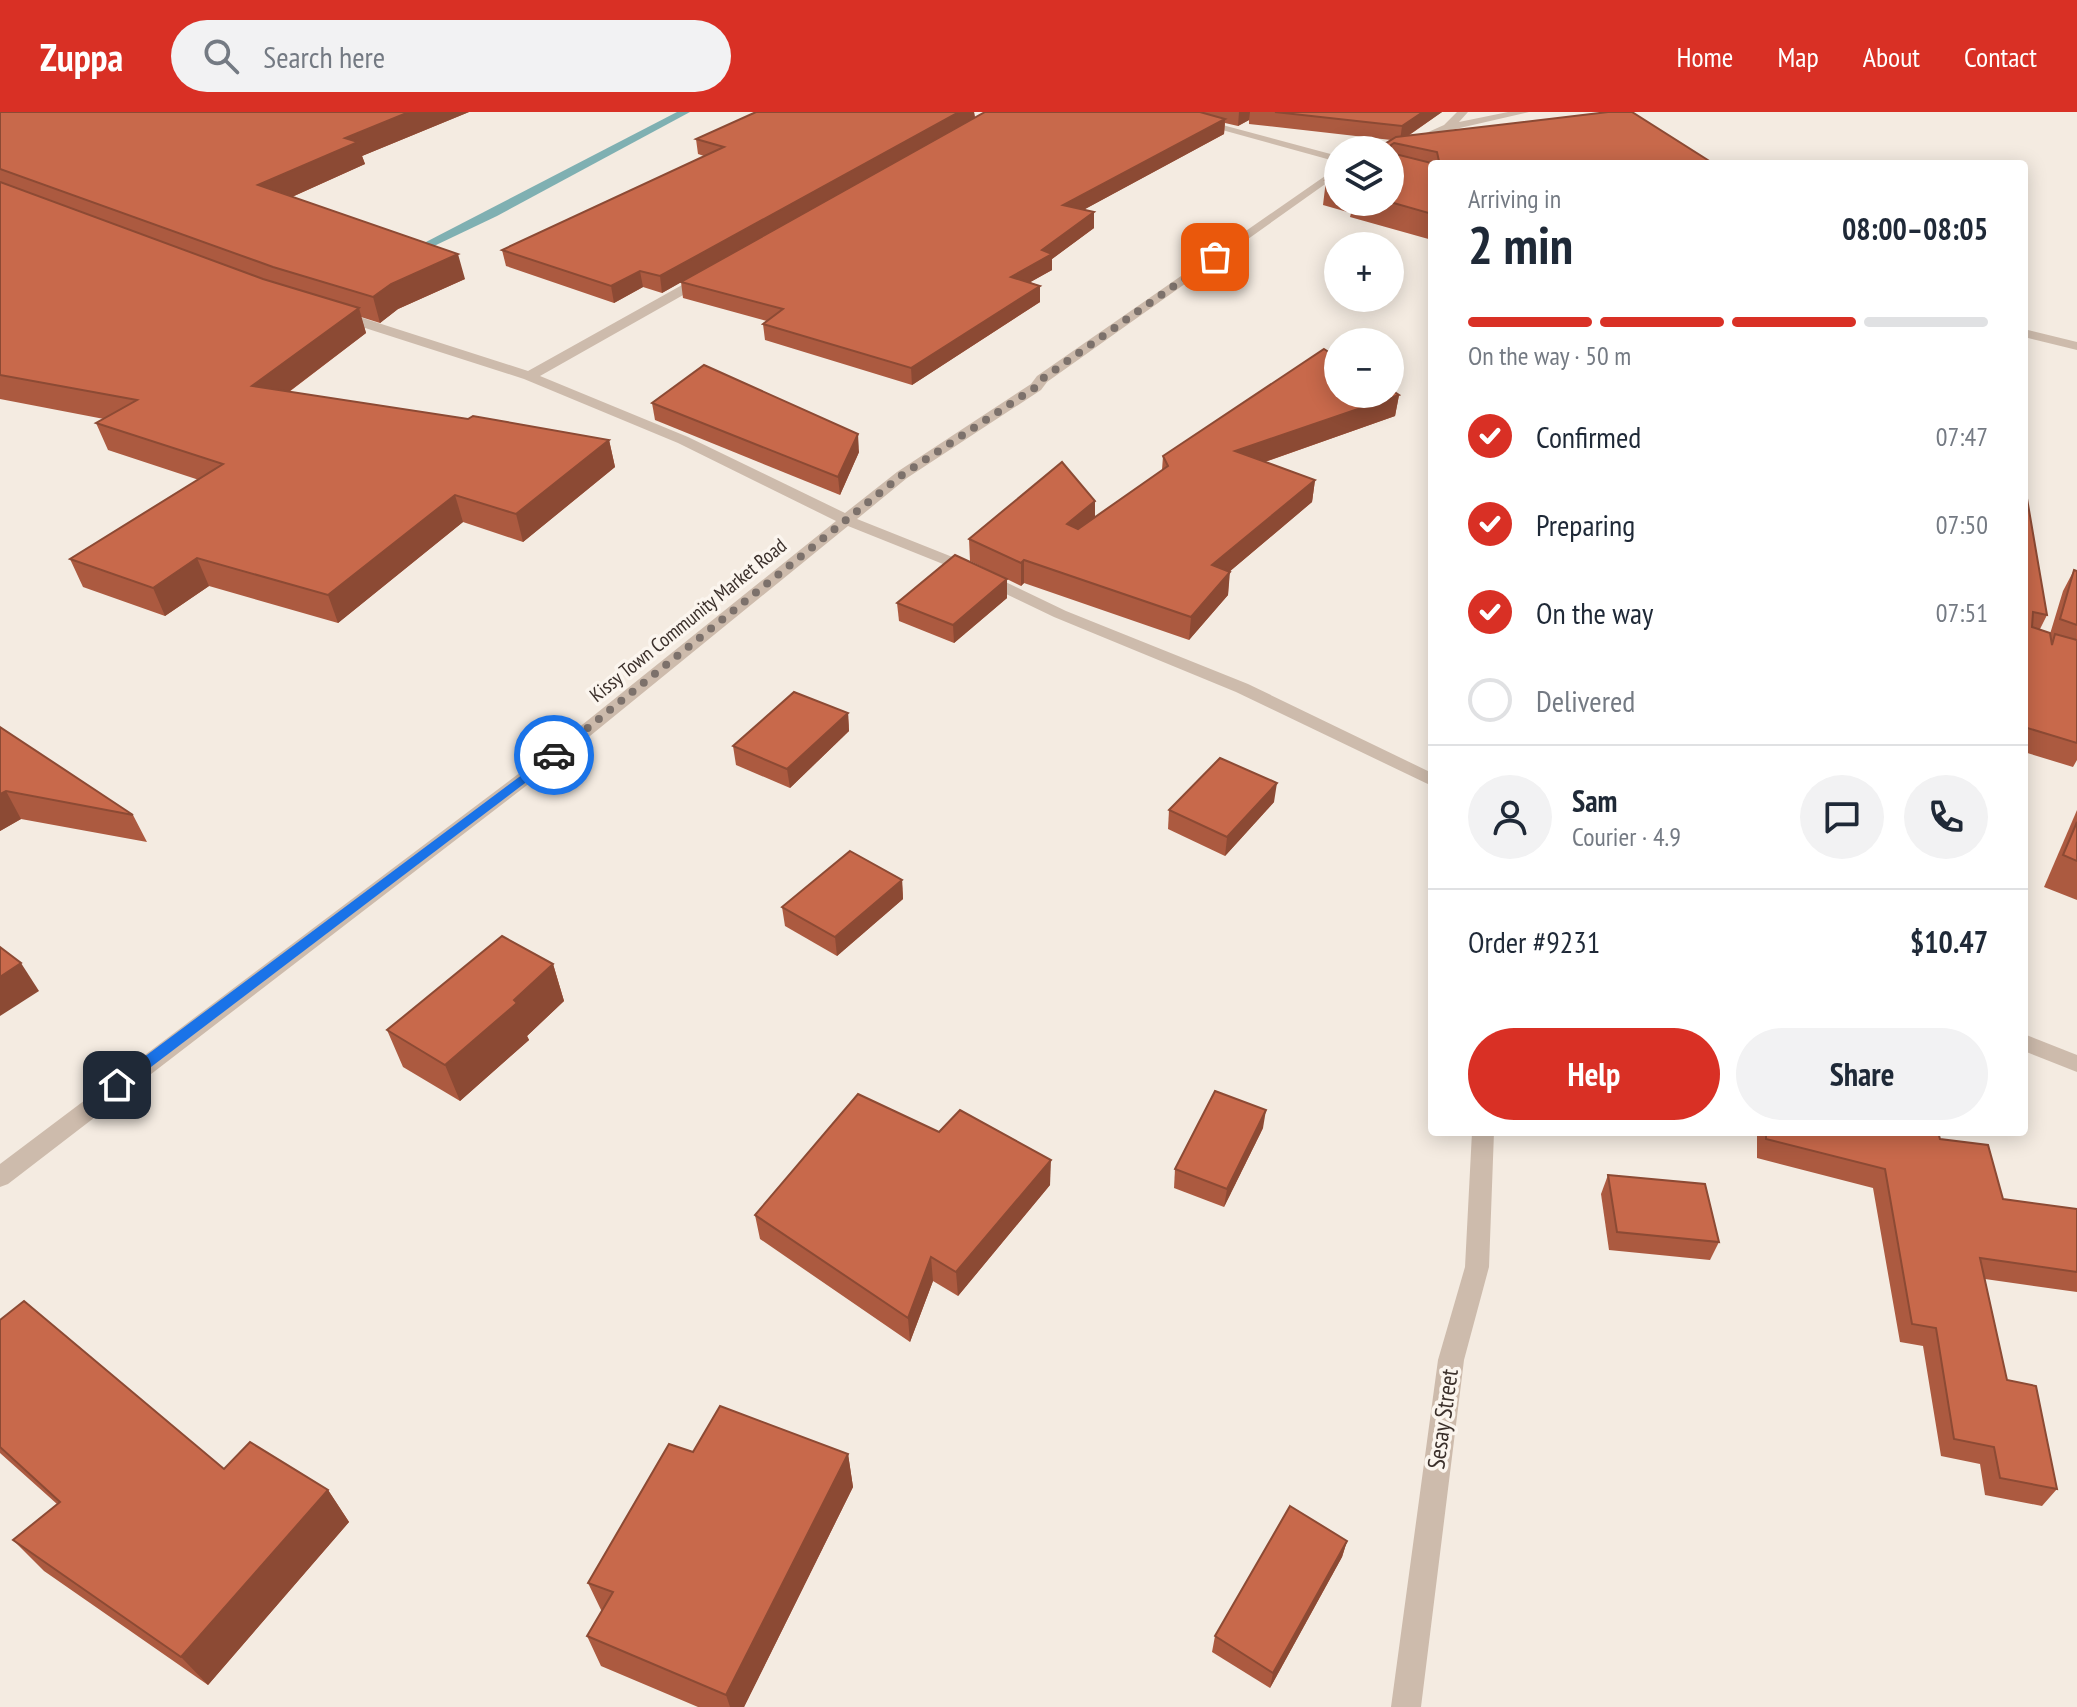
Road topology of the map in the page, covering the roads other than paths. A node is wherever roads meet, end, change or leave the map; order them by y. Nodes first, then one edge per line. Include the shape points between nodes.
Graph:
1 (1162, 112) edge
2 (1463, 112) edge
3 (1524, 112) edge
4 (1448, 127) junction
5 (1404, 147) edge
6 (1324, 155) edge
7 (1324, 180) edge
8 (721, 268) edge
9 (326, 311) edge
10 (2028, 334) edge
11 (2077, 346) edge
12 (529, 376) junction
13 (847, 520) junction
14 (1428, 778) edge
15 (2028, 1044) edge
16 (2077, 1064) edge
17 (1483, 1136) edge
18 (0, 1177) edge
19 (1406, 1707) edge

1 - 6 street
2 - 4 street
3 - 4 street
4 - 5 street
7 - 13 street, Kissy Town Community Market Road via 1036,387 902,475
8 - 12 street
9 - 12 street
10 - 11 street
12 - 13 street via 708,451
13 - 14 street via 1242,688
13 - 18 street, Kissy Town Community Market Road via 568,745
15 - 16 street
17 - 19 street, Sesay Street via 1477,1267 1451,1360

